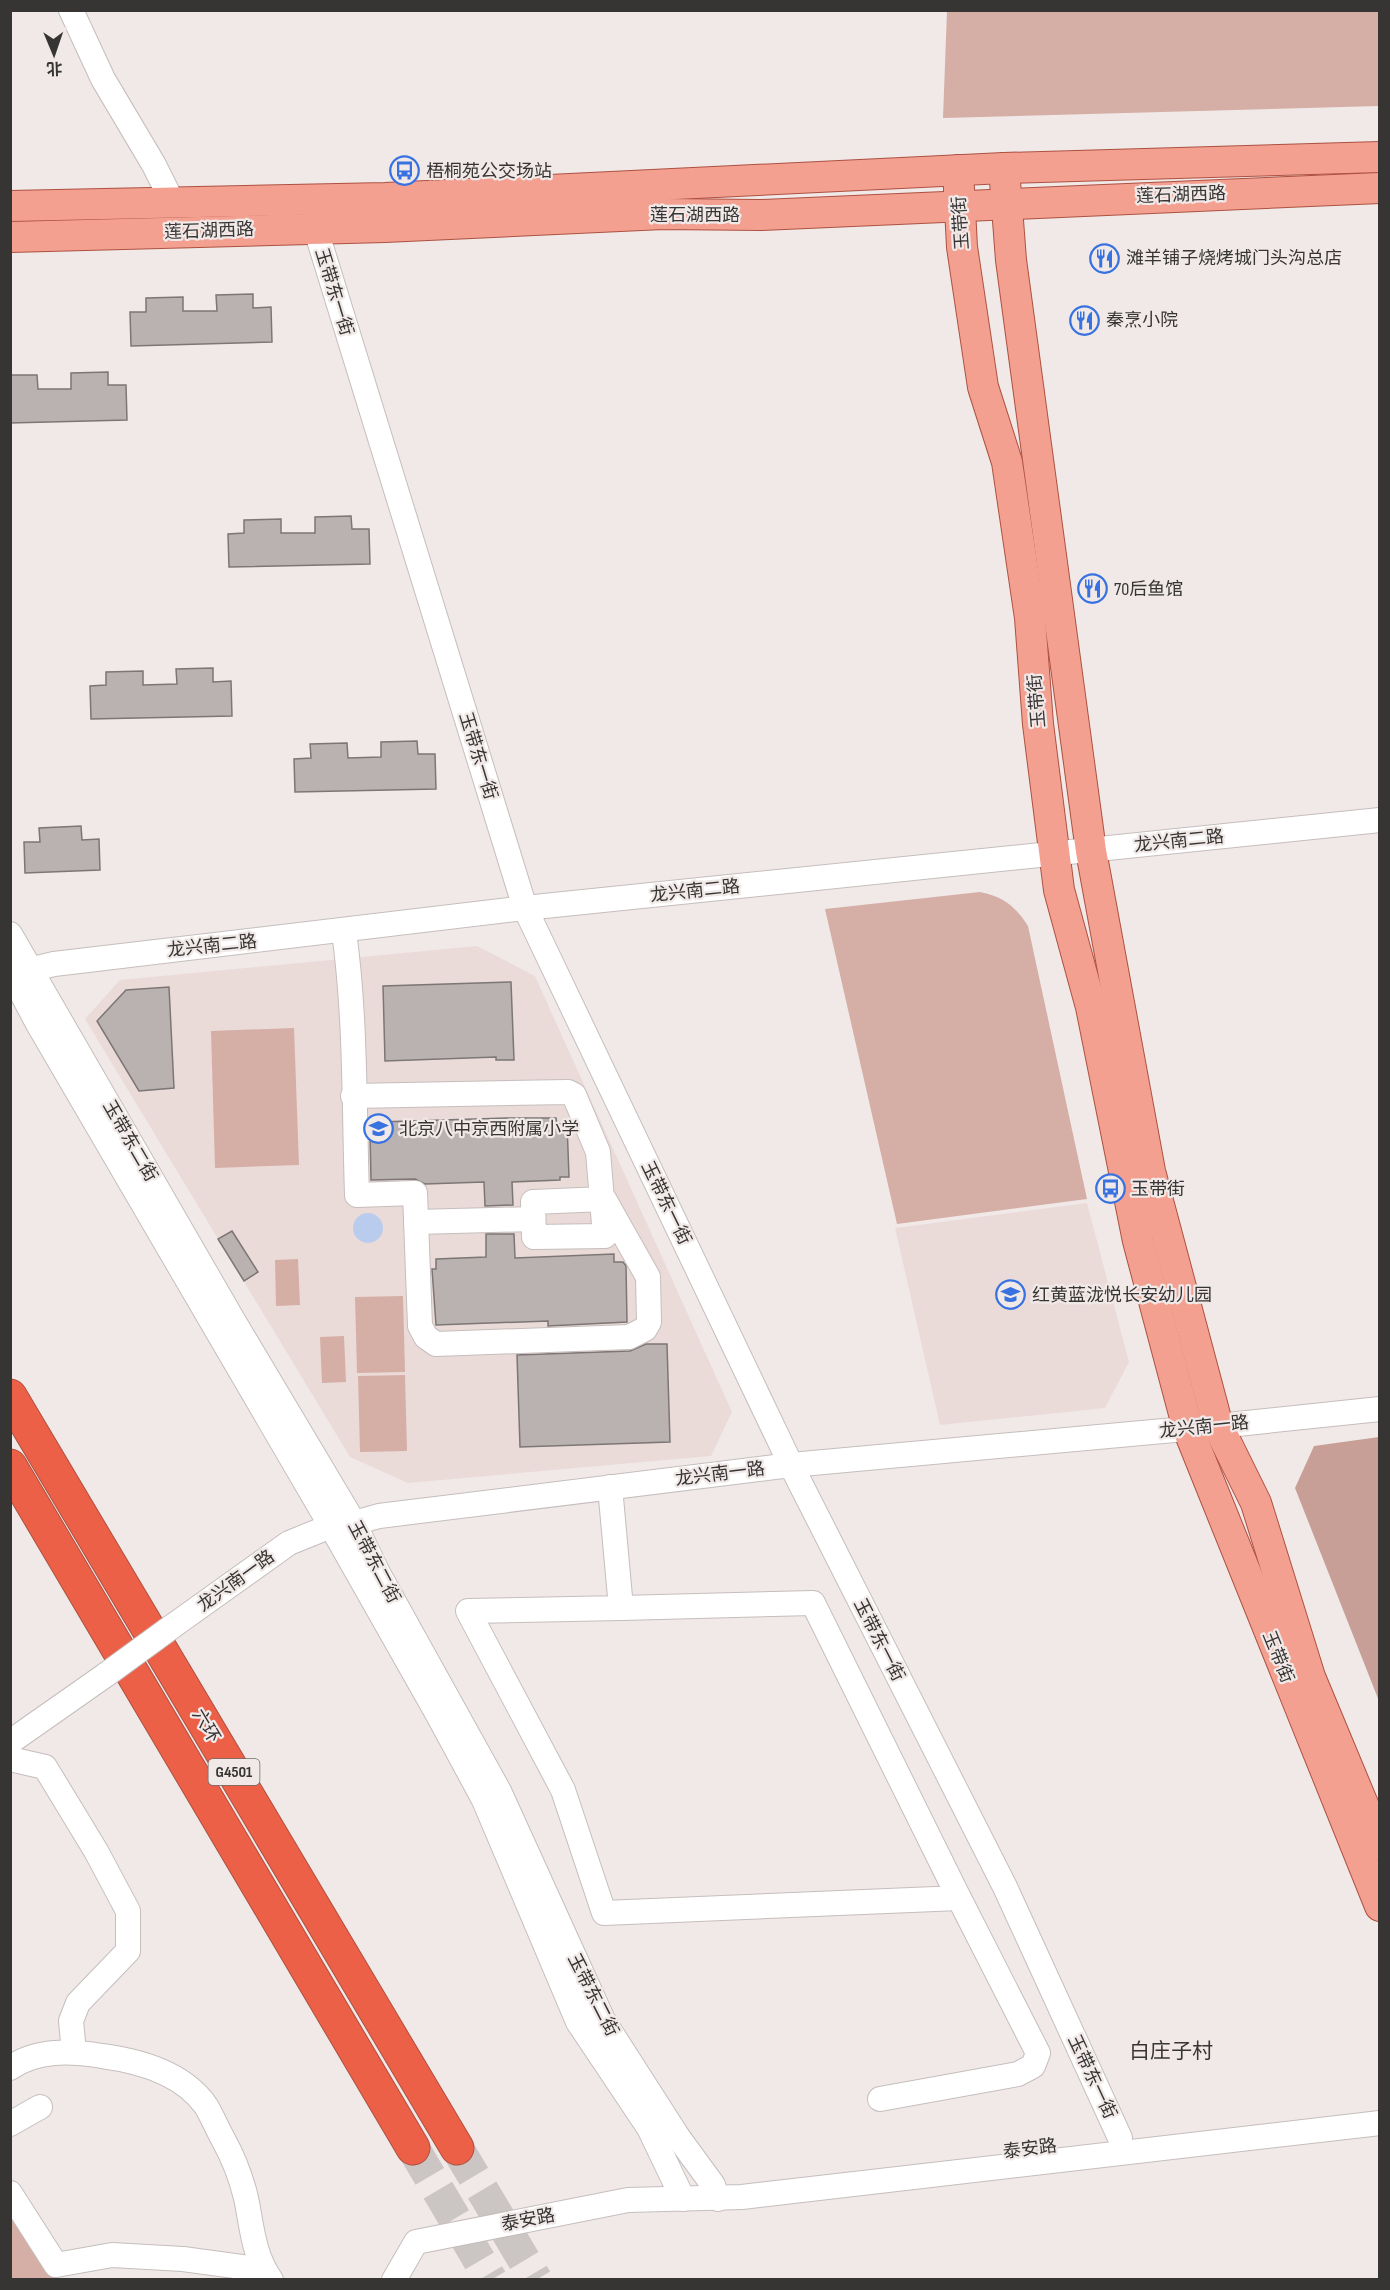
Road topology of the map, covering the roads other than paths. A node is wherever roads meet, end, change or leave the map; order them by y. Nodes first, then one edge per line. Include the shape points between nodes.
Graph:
1 (71, 10) edge
2 (1380, 157) edge
3 (1004, 168) junction
4 (958, 170) junction
5 (1380, 188) edge
6 (172, 201) junction
7 (1006, 203) junction
8 (959, 205) junction
9 (10, 206) edge
10 (315, 227) junction
11 (10, 237) edge
12 (1380, 820) edge
13 (1091, 851) junction
14 (1054, 855) junction
15 (525, 908) junction
16 (344, 932) junction
17 (10, 934) edge
18 (18, 971) edge
19 (353, 1096) junction
20 (604, 1199) junction
21 (533, 1219) junction
22 (416, 1222) junction
23 (10, 1396) edge
24 (1380, 1409) edge
25 (1218, 1426) junction
26 (1188, 1429) junction
27 (791, 1465) junction
28 (10, 1466) edge
29 (610, 1487) junction
30 (342, 1525) junction
31 (621, 1608) junction
32 (10, 1742) edge
33 (10, 1759) edge
34 (1380, 1845) edge
35 (959, 1898) junction
36 (1380, 1906) edge
37 (74, 2052) junction
38 (10, 2068) edge
39 (880, 2099) dead end
40 (40, 2107) dead end
41 (1380, 2107) edge
42 (1380, 2123) edge
43 (10, 2124) edge
44 (1120, 2138) junction
45 (413, 2148) tunnel mouth
46 (457, 2148) tunnel mouth
47 (715, 2192) junction
48 (10, 2193) edge
49 (683, 2199) junction
50 (59, 2272) edge
51 (267, 2275) edge
52 (394, 2280) edge

1 - 6 street via 103,79
2 - 3 main road, 莲石湖西路
3 - 4 main road, 莲石湖西路
3 - 7 main road, 玉带街
4 - 6 main road, 莲石湖西路 via 385,198
4 - 8 main road, 玉带街
5 - 7 main road, 莲石湖西路
6 - 9 main road, 莲石湖西路
7 - 8 main road, 莲石湖西路
7 - 13 main road, 玉带街
8 - 10 main road, 莲石湖西路 via 761,215 663,214
8 - 14 main road, 玉带街 via 982,387 1007,462 1030,618
10 - 11 main road, 莲石湖西路
10 - 15 street, 玉带东一街
12 - 13 street, 龙兴南二路
13 - 14 street, 龙兴南二路
13 - 25 main road, 玉带街 via 1150,1171
14 - 15 street, 龙兴南二路
14 - 26 main road, 玉带街 via 1138,1241
15 - 16 street, 龙兴南二路
15 - 27 street, 玉带东一街
16 - 18 street, 龙兴南二路
16 - 19 street
17 - 18 street, 玉带东二街
18 - 30 street, 玉带东二街 via 233,1320
19 - 20 street via 568,1092 574,1095 598,1152
19 - 22 street via 357,1195 415,1193
20 - 21 street via 533,1202
20 - 21 street via 604,1236 534,1237
20 - 22 street via 648,1277 649,1322 645,1329 629,1337 456,1353 436,1344 420,1326
21 - 22 street
23 - 46 highway, 六环 / G4501
24 - 25 street, 龙兴南一路
25 - 26 street, 龙兴南一路
25 - 34 main road, 玉带街 via 1256,1503 1310,1677
26 - 27 street, 龙兴南一路
26 - 36 main road, 玉带街
27 - 29 street, 龙兴南一路
27 - 44 street, 玉带东一街 via 1005,1887
28 - 45 highway, 六环 / G4501
29 - 30 street, 龙兴南一路 via 379,1516
29 - 31 street
30 - 32 street, 龙兴南一路, bridge via 289,1543
30 - 47 street, 玉带东二街 via 383,1582 500,1791 603,2020
30 - 49 street, 玉带东二街 via 484,1800 578,2022 649,2128
31 - 35 street via 813,1603
31 - 35 street via 468,1611 563,1790 604,1913
33 - 37 street via 45,1767 128,1911 128,1951 78,2003 71,2022
35 - 39 street via 1038,2053 1033,2066 1018,2074
37 - 38 street via 44,2054
37 - 51 street via 135,2060 178,2080 205,2105 243,2185 256,2254
40 - 43 street
41 - 44 street, 泰安路
42 - 47 street, 泰安路
44 - 47 street, 泰安路
47 - 49 street, 泰安路
48 - 50 street
49 - 52 street, 泰安路 via 628,2200 416,2242
50 - 51 street via 112,2255 183,2259

